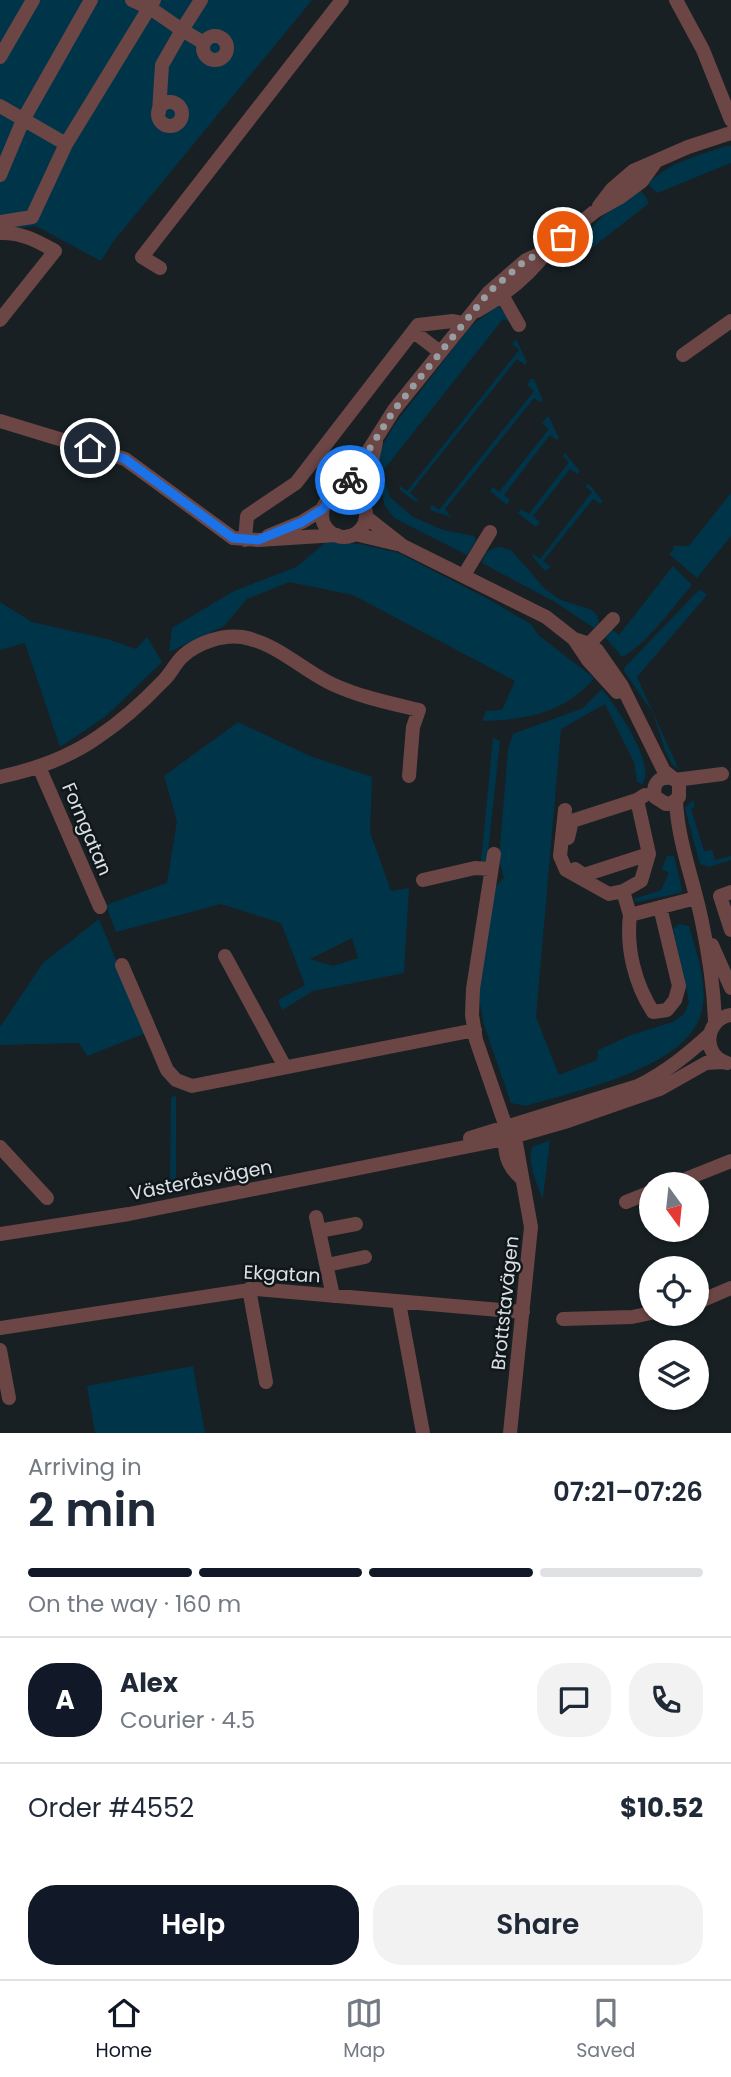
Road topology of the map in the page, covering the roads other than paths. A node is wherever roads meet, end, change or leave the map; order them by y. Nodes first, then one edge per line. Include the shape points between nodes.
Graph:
1 (33, 0) edge
2 (91, 0) edge
3 (132, 0) edge
4 (201, 0) edge
5 (342, 0) edge
6 (676, 0) edge
7 (152, 4) edge
8 (182, 30) junction
9 (204, 43) dead end
10 (0, 57) edge
11 (0, 106) edge
12 (159, 112) dead end
13 (23, 120) junction
14 (731, 120) edge
15 (731, 133) edge
16 (66, 144) junction
17 (0, 175) edge
18 (0, 222) edge
19 (0, 233) edge
20 (548, 250) junction
21 (160, 268) dead end
22 (502, 295) junction
23 (468, 318) junction
24 (0, 320) edge
25 (731, 321) edge
26 (519, 325) dead end
27 (416, 328) junction
28 (440, 352) junction
29 (683, 355) dead end
30 (0, 421) edge
31 (377, 433) junction
32 (341, 494) junction
33 (323, 509) junction
34 (364, 510) junction
35 (490, 532) dead end
36 (355, 534) junction
37 (337, 535) junction
38 (252, 540) junction
39 (403, 546) junction
40 (464, 575) junction
41 (613, 619) dead end
42 (574, 639) junction
43 (589, 644) junction
44 (39, 767) junction
45 (409, 776) dead end
46 (0, 777) edge
47 (667, 791) junction
48 (637, 800) junction
49 (568, 816) junction
50 (649, 854) junction
51 (423, 880) dead end
52 (623, 891) junction
53 (731, 892) edge
54 (695, 893) junction
55 (100, 907) dead end
56 (660, 907) junction
57 (630, 915) junction
58 (702, 923) junction
59 (731, 930) edge
60 (225, 956) dead end
61 (122, 965) dead end
62 (731, 988) edge
63 (731, 1015) edge
64 (712, 1028) junction
65 (475, 1030) junction
66 (727, 1063) edge
67 (285, 1067) junction
68 (508, 1134) junction
69 (0, 1147) edge
70 (731, 1161) edge
71 (704, 1172) edge
72 (639, 1197) edge
73 (47, 1198) dead end
74 (626, 1202) dead end
75 (356, 1224) dead end
76 (0, 1234) edge
77 (365, 1257) dead end
78 (327, 1265) junction
79 (731, 1288) edge
80 (248, 1289) junction
81 (333, 1296) junction
82 (709, 1297) edge
83 (399, 1303) junction
84 (523, 1312) junction
85 (639, 1316) edge
86 (563, 1319) dead end
87 (0, 1328) edge
88 (0, 1350) edge
89 (266, 1382) dead end
90 (9, 1398) dead end
91 (423, 1433) edge
92 (510, 1433) edge

1 - 10 street
2 - 13 street
3 - 7 street
4 - 8 street
5 - 21 street via 142,257
6 - 14 street via 704,50
7 - 8 street
7 - 16 street
8 - 9 street
8 - 12 street via 162,65
11 - 13 street
13 - 16 street
13 - 17 street
15 - 20 street via 633,171
16 - 18 street via 32,217
19 - 24 street via 18,233 55,251
20 - 22 street via 533,271
20 - 23 street via 526,260 489,292
22 - 23 street
22 - 26 street
23 - 27 street
23 - 28 street
25 - 29 street
27 - 28 street
27 - 38 street via 296,483 247,516
28 - 31 street
30 - 38 street via 125,459 233,538
31 - 32 street
31 - 34 street
32 - 33 street via 331,497
32 - 34 street via 353,496
33 - 37 street via 326,527
33 - 38 street via 302,522
34 - 36 street via 364,525
34 - 39 street
35 - 40 street
36 - 37 street
36 - 39 street
37 - 38 street
39 - 40 street
40 - 42 street via 546,617
41 - 43 street
42 - 43 street
42 - 47 street via 616,692
43 - 47 street via 612,670 664,771
44 - 45 street via 71,754 125,717 166,679 183,656 204,643 243,637 298,662 329,683 419,710
44 - 46 street
44 - 55 street, Forngatan
47 - 48 street
47 - 54 street
48 - 49 street
48 - 50 street
49 - 50 street via 568,859 584,875
49 - 52 street via 560,856 566,870 609,894
50 - 52 street via 641,881
51 - 65 street, Brottstavägen via 492,862 473,989
52 - 57 street
53 - 59 street via 720,896
54 - 56 street
54 - 58 street
56 - 57 street
56 - 57 street via 679,986 667,1010 653,1012 640,992 628,935
58 - 62 street
58 - 64 street via 714,995
60 - 67 street
61 - 67 street via 167,1070 176,1080 191,1086
63 - 64 street, Västeråsvägen
64 - 66 street via 710,1048
64 - 68 street, Västeråsvägen via 685,1058 638,1086
65 - 67 street
65 - 68 street, Brottstavägen
66 - 68 street, Västeråsvägen via 706,1063 660,1088 569,1121
68 - 76 street, Västeråsvägen via 129,1214
68 - 84 street, Brottstavägen via 521,1167 531,1227
69 - 73 street
70 - 71 street
72 - 74 street
75 - 78 street via 318,1224
77 - 78 street
78 - 81 street
79 - 82 street
80 - 81 street, Ekgatan
80 - 87 street, Ekgatan
80 - 89 street
81 - 83 street, Ekgatan
83 - 84 street, Ekgatan
83 - 91 street
84 - 92 street, Brottstavägen
85 - 86 street
88 - 90 street

